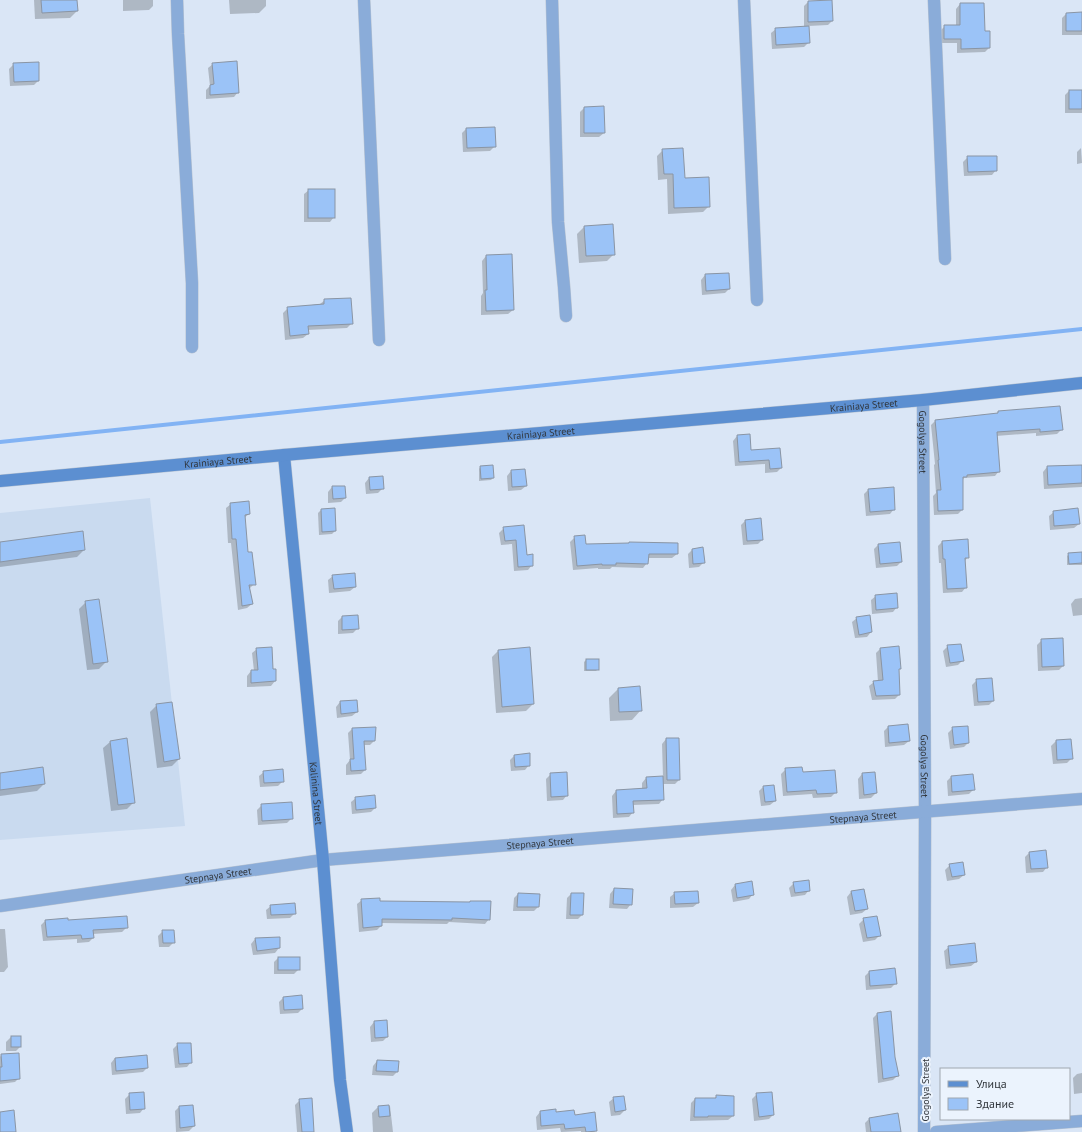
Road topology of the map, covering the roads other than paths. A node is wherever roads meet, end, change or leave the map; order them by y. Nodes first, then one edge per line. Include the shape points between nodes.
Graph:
1 (177, 0) edge
2 (364, 0) edge
3 (552, 0) edge
4 (744, 0) edge
5 (934, 0) edge
6 (945, 259) dead end
7 (757, 300) dead end
8 (566, 316) dead end
9 (379, 340) dead end
10 (192, 347) dead end
11 (1082, 383) edge
12 (923, 400) junction
13 (284, 455) junction
14 (0, 481) edge
15 (1082, 799) edge
16 (925, 812) junction
17 (323, 860) junction
18 (0, 906) edge
19 (1082, 1121) edge
20 (347, 1132) edge
21 (924, 1132) edge
22 (936, 1132) edge

1 - 10 street via 192,283
2 - 9 street
3 - 8 street via 558,222
4 - 7 street
5 - 6 street
11 - 12 main road, Krainiaya Street
12 - 13 main road, Krainiaya Street
12 - 16 street, Gogolya Street
13 - 14 main road, Krainiaya Street
13 - 17 main road, Kalinina Street
15 - 16 street, Stepnaya Street
16 - 17 street, Stepnaya Street
16 - 21 street, Gogolya Street
17 - 18 street, Stepnaya Street
17 - 20 main road, Kalinina Street via 340,1080
19 - 22 street

